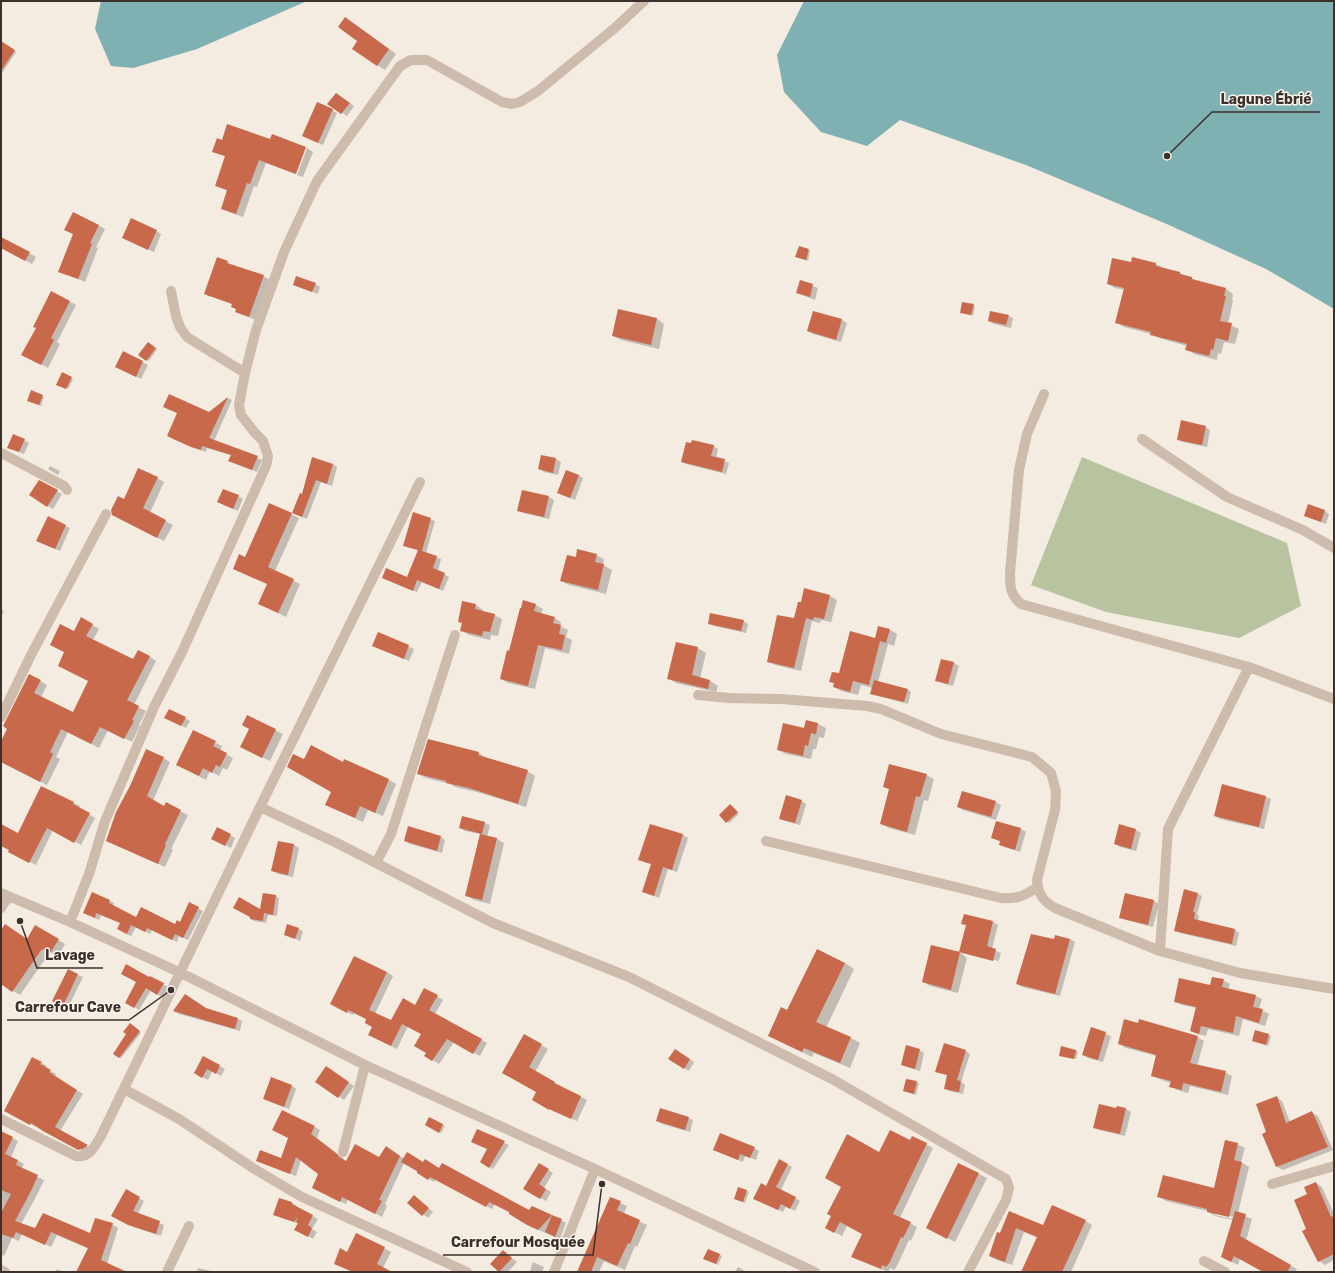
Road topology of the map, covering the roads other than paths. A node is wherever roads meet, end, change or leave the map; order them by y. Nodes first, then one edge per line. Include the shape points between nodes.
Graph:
1 (644, 1) edge
2 (171, 291) dead end
3 (245, 373) junction
4 (1044, 394) dead end
5 (1142, 439) dead end
6 (1, 452) edge
7 (420, 482) dead end
8 (67, 490) dead end
9 (106, 514) dead end
10 (1334, 548) edge
11 (455, 635) dead end
12 (1249, 667) junction
13 (698, 695) dead end
14 (1334, 699) edge
15 (1, 717) edge
16 (260, 807) junction
17 (766, 841) dead end
18 (376, 863) junction
19 (1038, 887) junction
20 (5, 895) edge
21 (1, 908) edge
22 (70, 922) junction
23 (1160, 951) junction
24 (181, 973) junction
25 (1334, 989) edge
26 (365, 1065) junction
27 (124, 1089) junction
28 (1, 1119) edge
29 (343, 1152) dead end
30 (1334, 1166) edge
31 (595, 1169) junction
32 (1272, 1184) dead end
33 (189, 1226) dead end
34 (1204, 1261) dead end
35 (1, 1270) edge
36 (5, 1272) edge
37 (167, 1272) edge
38 (467, 1272) edge
39 (554, 1272) edge
40 (815, 1272) edge
41 (968, 1272) edge
42 (1225, 1272) edge

1 - 3 street via 538,91 520,102 502,102 427,60 411,60 400,66 318,181 284,252 256,330
2 - 3 street via 180,328 187,337
3 - 22 street via 239,405 241,415 263,441 268,456 266,466 182,652 154,707 105,821 89,874
4 - 12 street via 1027,434 1019,470 1010,573 1013,597 1021,604
5 - 10 street via 1227,497 1303,530
6 - 8 street
7 - 16 street
9 - 15 street via 31,654
11 - 18 street via 391,834
12 - 14 street
12 - 23 street via 1168,829
13 - 19 street via 867,706 881,709 942,734 1032,757 1051,773 1056,791 1055,810 1038,874
16 - 18 street
16 - 24 street
17 - 19 street via 1001,898 1015,899
18 - 41 street via 493,923 629,977 832,1079 1006,1179 1009,1188 1006,1200
19 - 23 street via 1041,896 1055,908
20 - 21 street
20 - 22 street
22 - 24 street
23 - 25 street via 1240,973
24 - 26 street
24 - 27 street
26 - 29 street
26 - 31 street
27 - 28 street via 101,1136 83,1157 76,1156
27 - 38 street via 179,1119 302,1197
30 - 32 street
31 - 39 street
31 - 40 street
33 - 37 street
34 - 42 street
35 - 36 street

